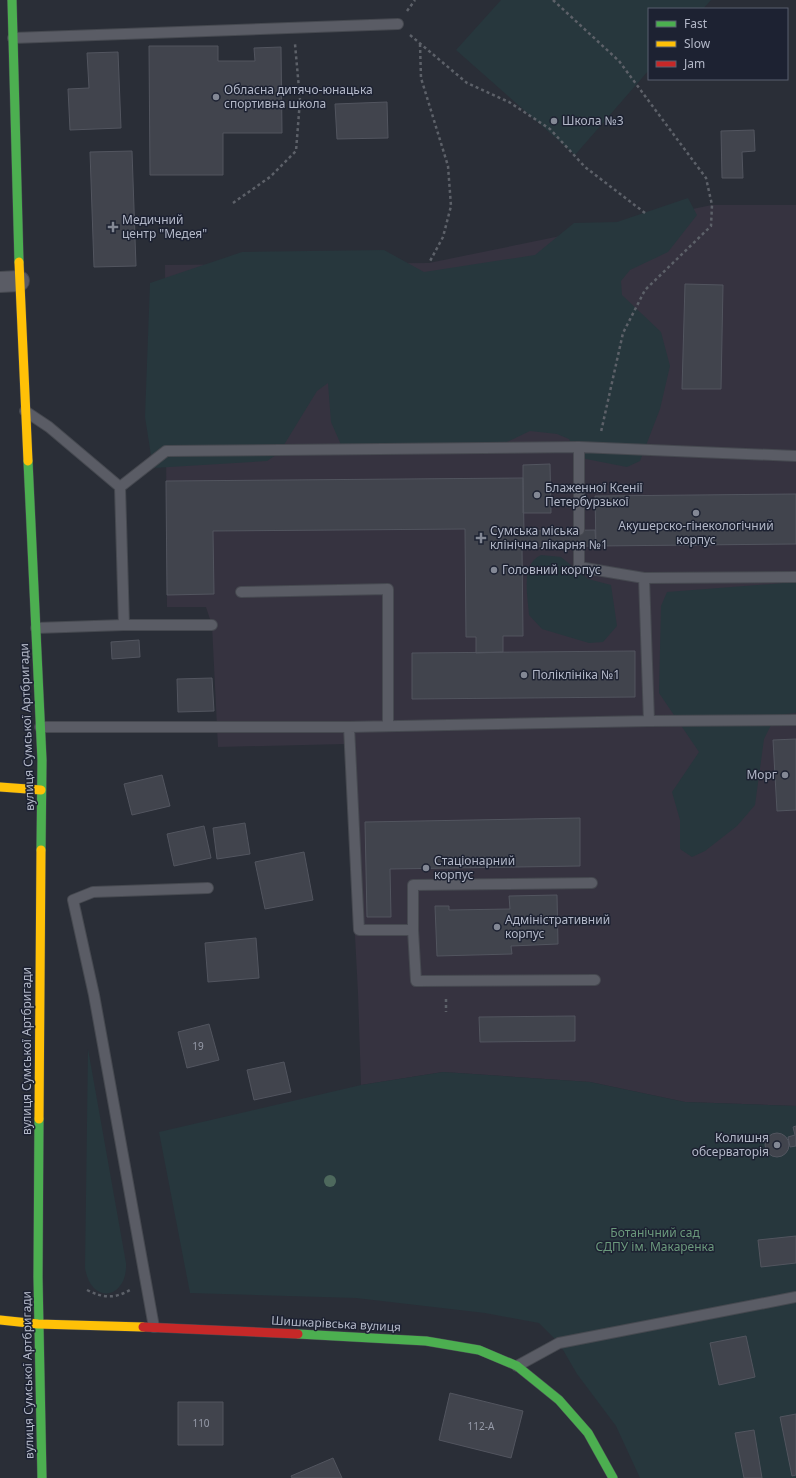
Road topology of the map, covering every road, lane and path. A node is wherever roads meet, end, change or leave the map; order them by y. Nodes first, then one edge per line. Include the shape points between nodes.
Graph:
1 (12, 0) edge
2 (552, 0) edge
3 (398, 24) joint
4 (294, 28) junction
5 (13, 38) junction
6 (420, 43) junction
7 (233, 203) dead end
8 (645, 213) dead end
9 (429, 263) dead end
10 (10, 282) edge
11 (25, 411) junction
12 (579, 447) junction
13 (598, 448) junction
14 (796, 456) edge
15 (120, 487) junction
16 (579, 530) dead end
17 (579, 546) dead end
18 (796, 577) edge
19 (644, 578) junction
20 (241, 592) dead end
21 (124, 625) junction
22 (212, 625) dead end
23 (36, 628) junction
24 (796, 720) edge
25 (649, 721) junction
26 (388, 726) junction
27 (349, 727) junction
28 (40, 728) junction
29 (0, 787) edge
30 (41, 790) junction
31 (592, 883) dead end
32 (208, 888) dead end
33 (413, 930) junction
34 (595, 980) dead end
35 (145, 1281) junction
36 (87, 1290) dead end
37 (796, 1297) edge
38 (0, 1320) edge
39 (38, 1324) junction
40 (154, 1327) junction
41 (517, 1366) junction
42 (42, 1478) edge
43 (613, 1478) edge

1 - 5 main road, вулиця Сумської Артбригади
2 - 13 path via 619,61 706,178 712,205 712,226 645,290 623,333
3 - 4 lane
3 - 6 path
4 - 5 lane
4 - 7 path via 300,100 296,150 270,178
5 - 10 main road, вулиця Сумської Артбригади
6 - 8 path via 467,83 509,102 550,129 585,167
6 - 9 path via 422,78 448,166 451,206 443,237
10 - 11 main road, вулиця Сумської Артбригади
11 - 15 lane via 49,427
11 - 23 main road, вулиця Сумської Артбригади
12 - 13 lane
12 - 15 lane via 166,451
12 - 16 lane
13 - 14 lane
15 - 21 lane
17 - 19 lane via 579,567
18 - 19 lane
19 - 25 lane
20 - 26 lane via 388,589
21 - 22 lane
21 - 23 lane
23 - 28 main road, вулиця Сумської Артбригади
24 - 25 lane
25 - 26 lane
26 - 27 lane
27 - 28 lane
27 - 33 lane via 359,930
28 - 30 main road, вулиця Сумської Артбригади
29 - 30 main road
30 - 39 main road, вулиця Сумської Артбригади
31 - 33 lane via 413,884
32 - 35 lane via 93,892 73,900 94,995
33 - 34 lane via 416,981
35 - 36 path via 118,1296 107,1298
35 - 40 lane
37 - 41 lane via 559,1343
38 - 39 main road, Шишкарівська вулиця
39 - 40 main road, Шишкарівська вулиця
39 - 42 main road, вулиця Сумської Артбригади
40 - 41 main road, Шишкарівська вулиця via 426,1341 479,1350
41 - 43 main road, Шишкарівська вулиця via 559,1400 588,1433

